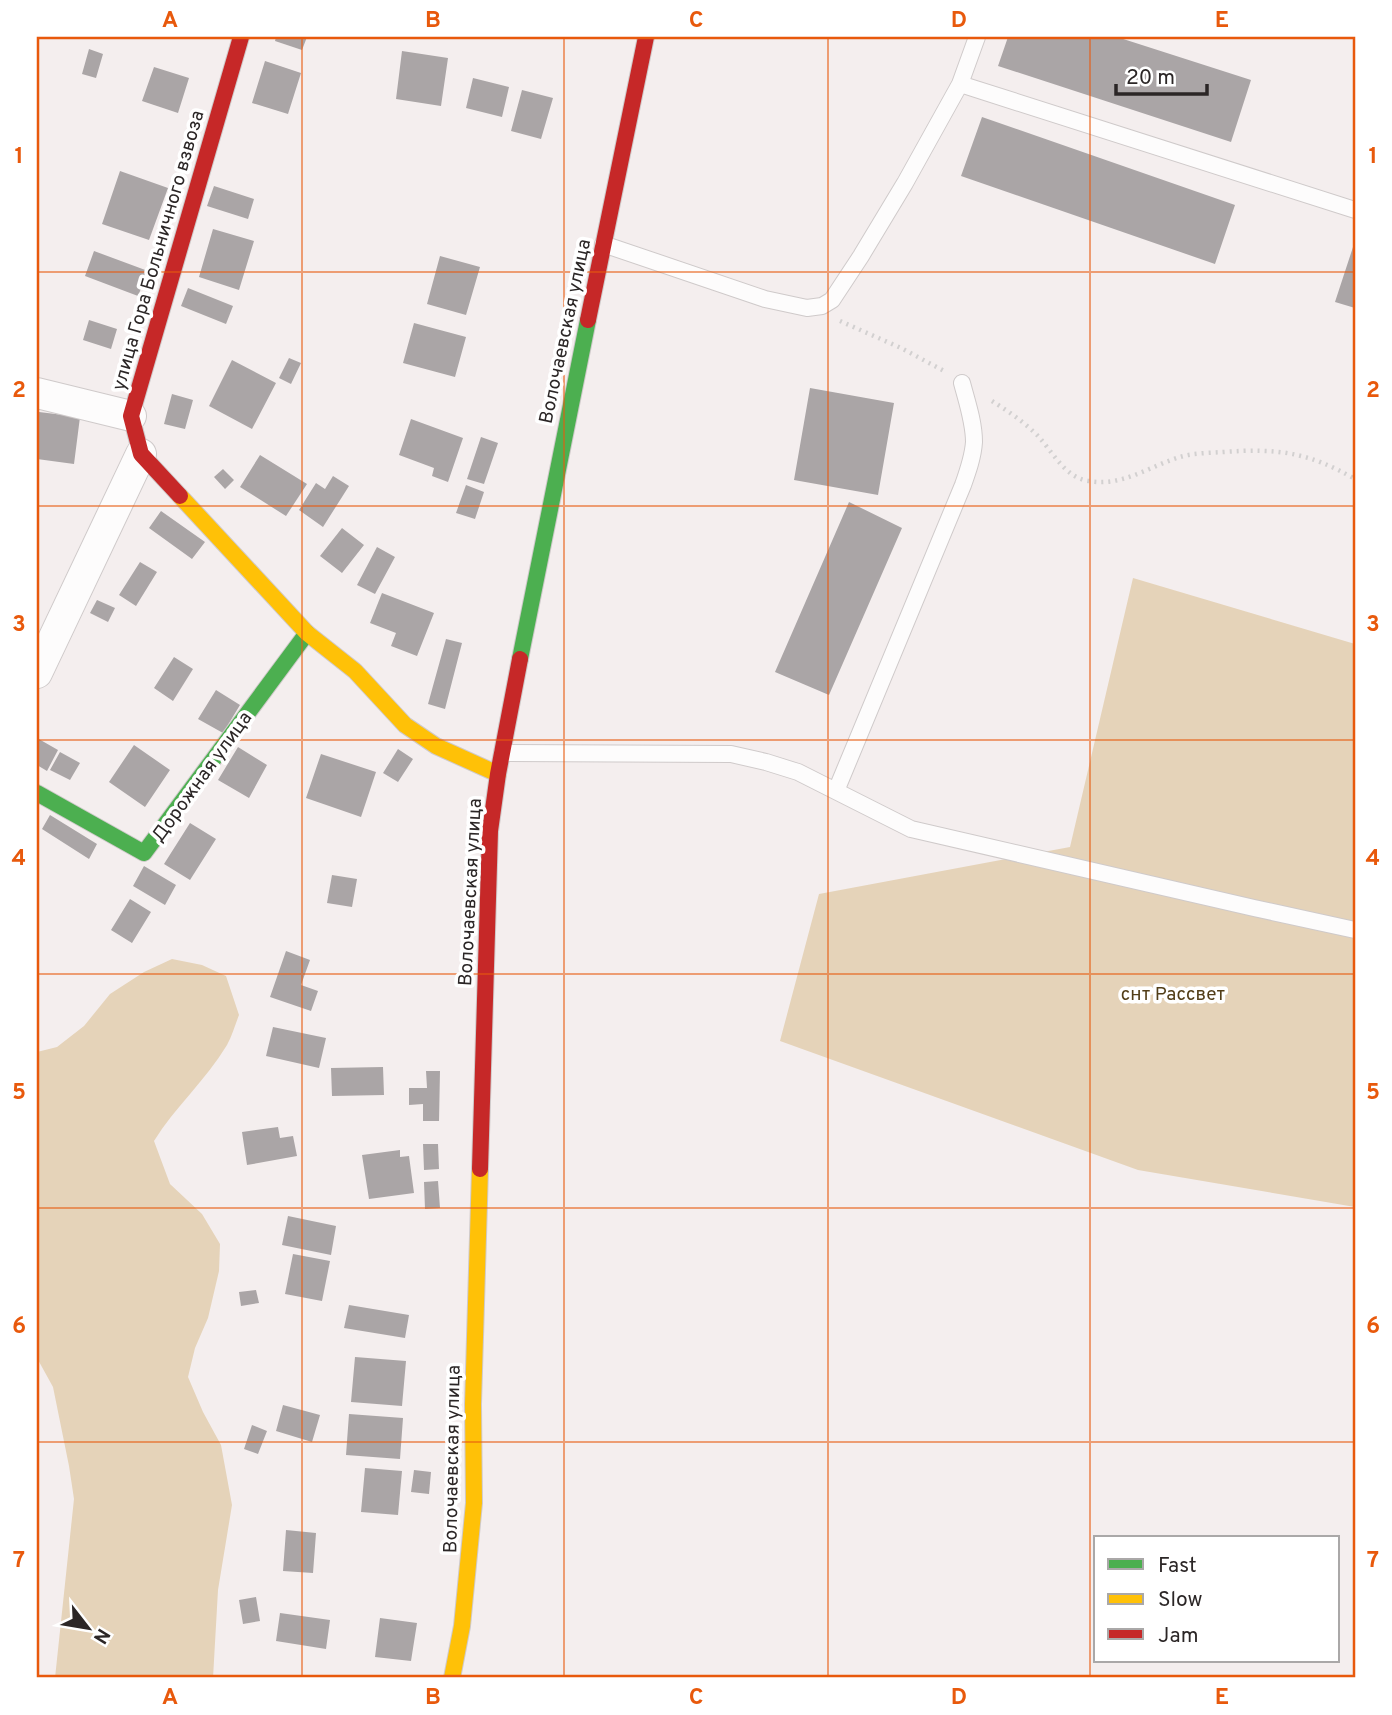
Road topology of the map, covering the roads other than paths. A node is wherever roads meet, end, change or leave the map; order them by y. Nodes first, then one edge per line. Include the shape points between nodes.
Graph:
1 (241, 37) edge
2 (646, 37) edge
3 (977, 37) edge
4 (960, 84) junction
5 (1355, 210) edge
6 (603, 244) junction
7 (962, 383) road end
8 (37, 393) edge
9 (131, 416) junction
10 (141, 454) junction
11 (307, 633) junction
12 (37, 673) edge
13 (502, 753) junction
14 (498, 774) junction
15 (836, 791) junction
16 (37, 793) edge
17 (1355, 930) edge
18 (453, 1678) edge

1 - 9 main road, улица Гора Больничного взвоза
2 - 6 main road, Волочаевская улица
3 - 4 lane
4 - 5 lane
4 - 6 lane via 905,183 832,300 822,306 807,308 765,299
6 - 13 main road, Волочаевская улица
7 - 15 lane via 974,443 967,474
8 - 9 street
9 - 10 main road, улица Гора Больничного взвоза
10 - 11 main road, улица Гора Больничного взвоза
10 - 12 street
11 - 14 main road, улица Гора Больничного взвоза via 355,671 405,726 436,746
11 - 16 main road, Дорожная улица via 144,853
13 - 14 main road, Волочаевская улица
13 - 15 lane via 732,754 798,772
14 - 18 main road, Волочаевская улица via 488,855 474,1503
15 - 17 lane via 912,828

